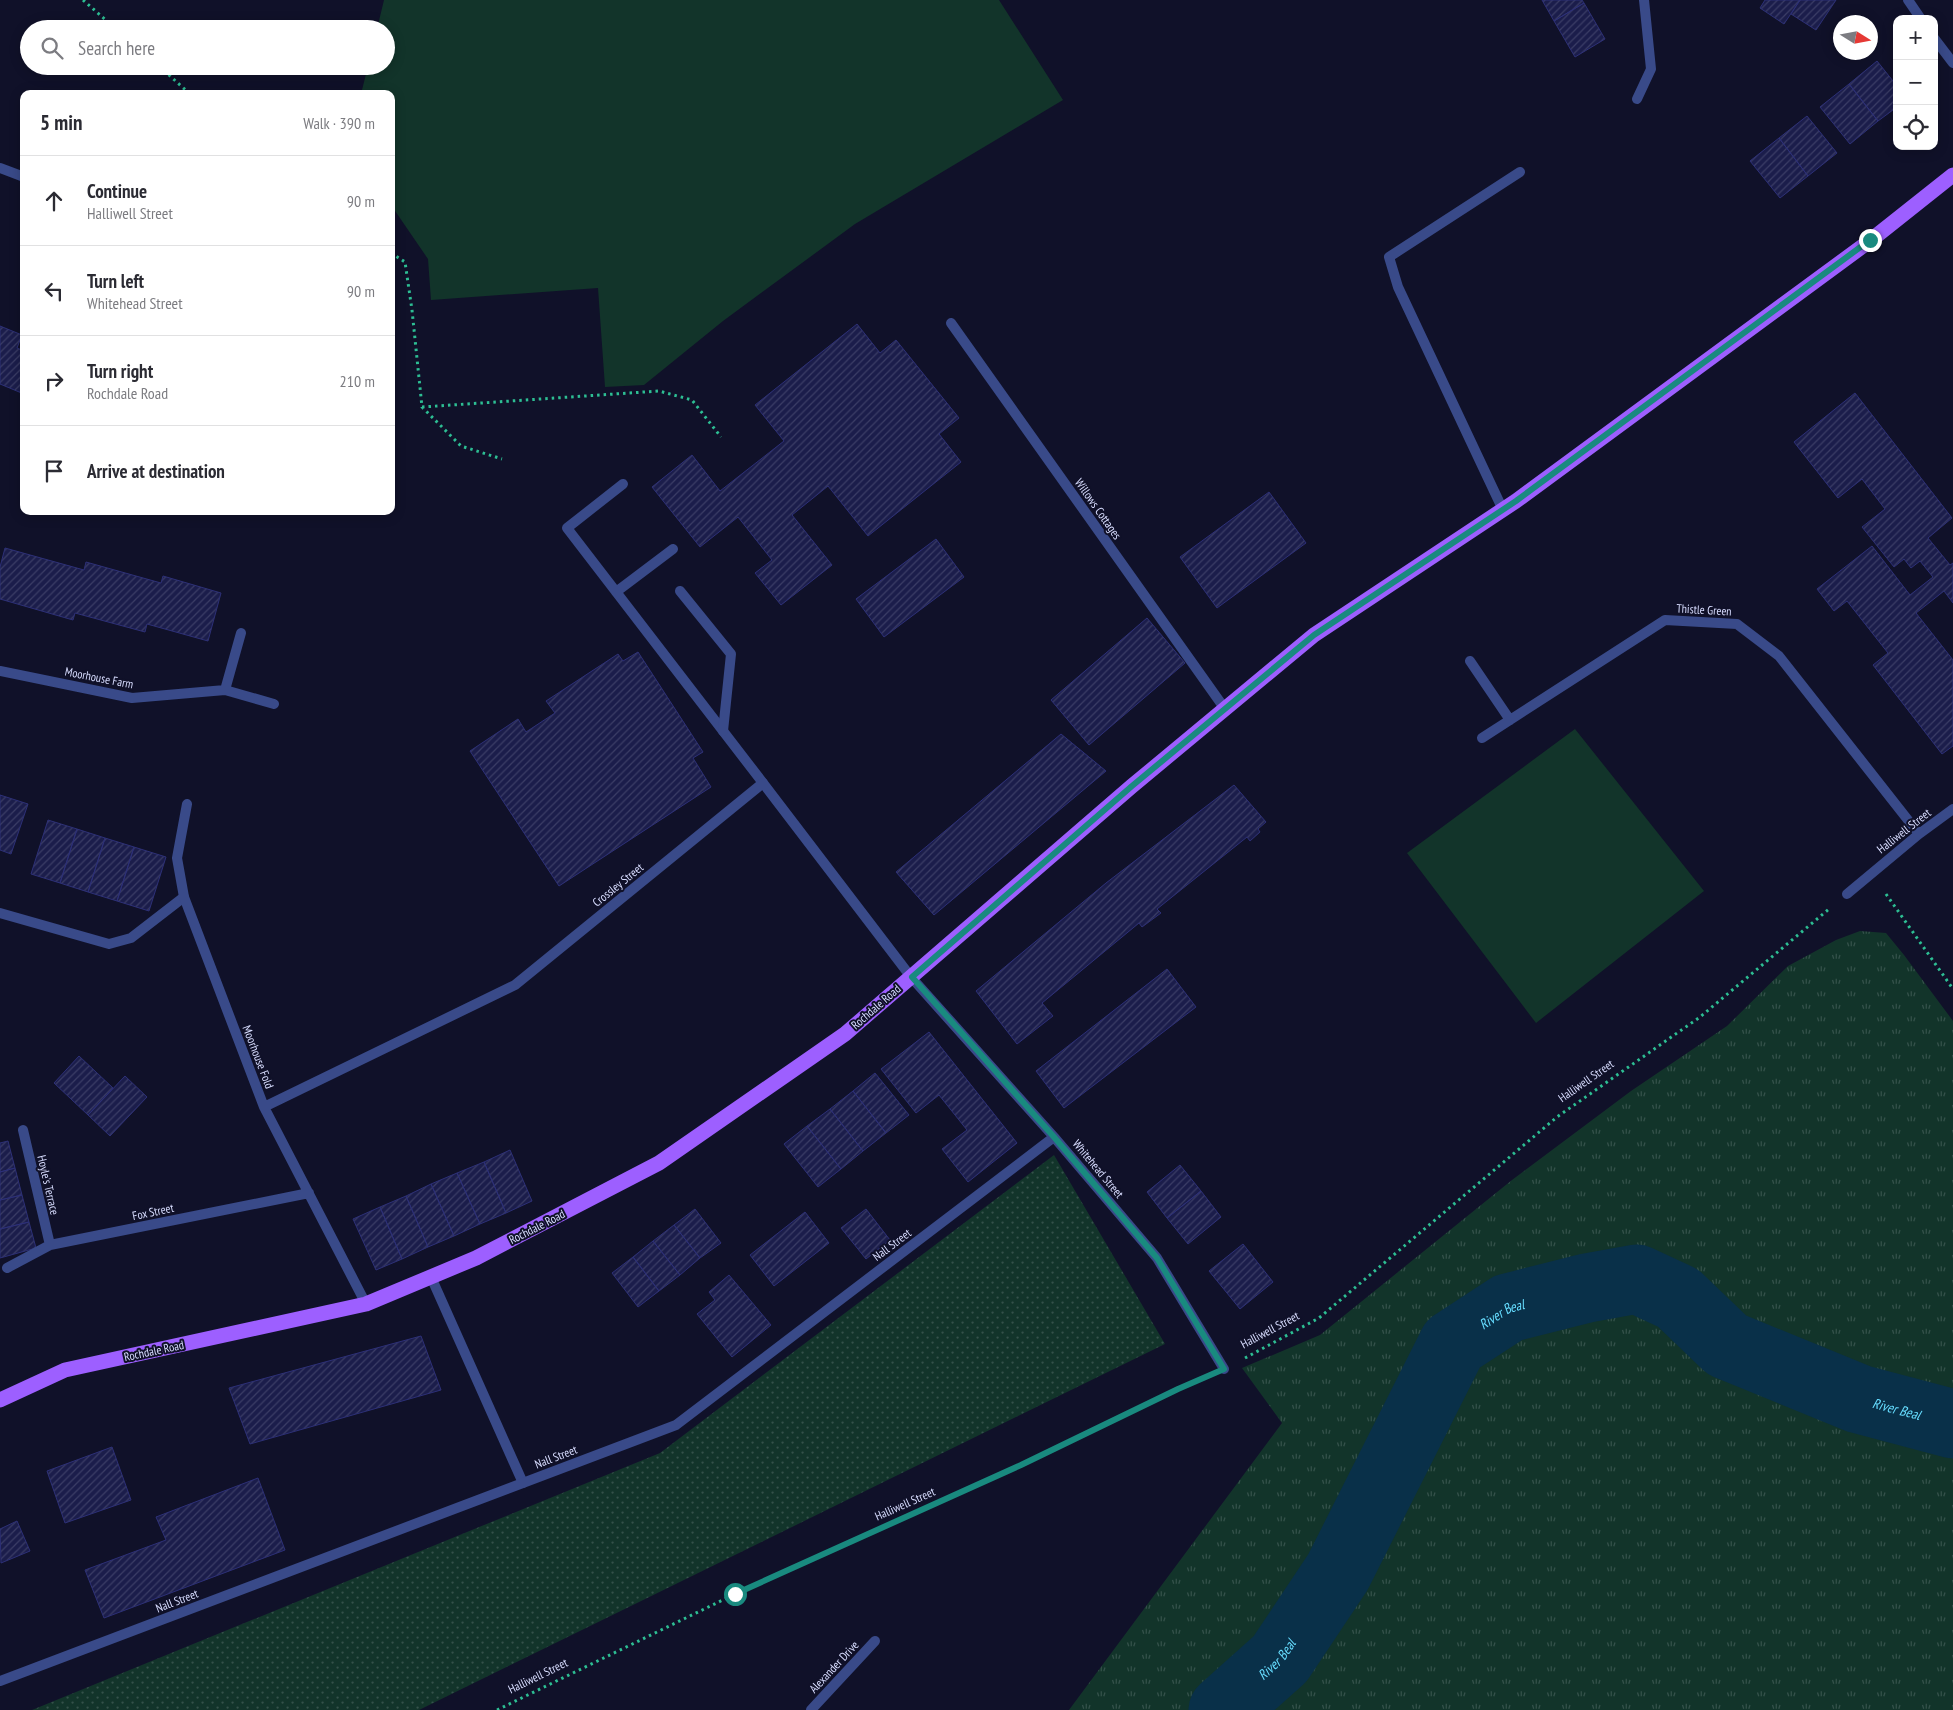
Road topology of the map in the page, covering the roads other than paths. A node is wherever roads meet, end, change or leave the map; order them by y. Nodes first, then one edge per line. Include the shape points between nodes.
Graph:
1 (1644, 0) edge
2 (1908, 0) edge
3 (1918, 15) edge
4 (1938, 43) edge
5 (1953, 63) edge
6 (1637, 99) dead end
7 (0, 168) edge
8 (1520, 172) dead end
9 (1953, 175) edge
10 (20, 176) edge
11 (951, 323) dead end
12 (623, 484) dead end
13 (1503, 510) junction
14 (673, 549) dead end
15 (680, 591) dead end
16 (616, 592) junction
17 (241, 633) dead end
18 (1470, 661) dead end
19 (0, 671) edge
20 (225, 690) junction
21 (274, 704) dead end
22 (1225, 709) junction
23 (1510, 720) junction
24 (723, 731) junction
25 (1482, 738) dead end
26 (763, 783) junction
27 (188, 804) dead end
28 (1953, 809) edge
29 (1919, 834) junction
30 (1847, 894) road end
31 (184, 897) junction
32 (0, 913) edge
33 (912, 977) junction
34 (264, 1107) junction
35 (23, 1130) dead end
36 (1054, 1137) junction
37 (309, 1193) junction
38 (50, 1246) junction
39 (8, 1268) dead end
40 (431, 1277) junction
41 (366, 1304) junction
42 (1224, 1369) road end
43 (0, 1400) edge
44 (523, 1482) junction
45 (875, 1641) dead end
46 (0, 1681) edge
47 (811, 1710) edge

1 - 6 street via 1652,69
2 - 3 street
4 - 5 street
7 - 10 street
8 - 13 street via 1389,257 1398,287
9 - 13 main road, Rochdale Road via 1870,240
11 - 22 street, Willows Cottages
12 - 16 street via 566,528
13 - 22 main road, Rochdale Road via 1314,635
14 - 16 street
15 - 24 street via 731,654
16 - 24 street
17 - 20 street
18 - 23 street
19 - 20 street, Moorhouse Farm via 132,698
20 - 21 street, Moorhouse Farm
22 - 33 main road, Rochdale Road
23 - 25 street, Thistle Green
23 - 29 street, Thistle Green via 1665,620 1737,624 1779,656
24 - 26 street
26 - 33 street
26 - 34 street, Crossley Street via 515,985
27 - 31 street, Moorhouse Fold via 177,858
28 - 29 street, Halliwell Street
29 - 30 street, Halliwell Street
31 - 32 street via 130,938 109,944
31 - 34 street, Moorhouse Fold
33 - 36 street, Whitehead Street
33 - 40 main road, Rochdale Road via 845,1034 659,1163 476,1258
34 - 37 street, Moorhouse Fold
35 - 38 street, Hoyle's Terrace
36 - 42 street, Whitehead Street via 1157,1258
36 - 44 street, Nall Street via 676,1425
37 - 38 street, Fox Street
37 - 41 street, Moorhouse Fold
38 - 39 street, Fox Street
40 - 41 main road, Rochdale Road
40 - 44 street
41 - 43 main road, Rochdale Road via 64,1370
44 - 46 street, Nall Street
45 - 47 street, Alexander Drive

